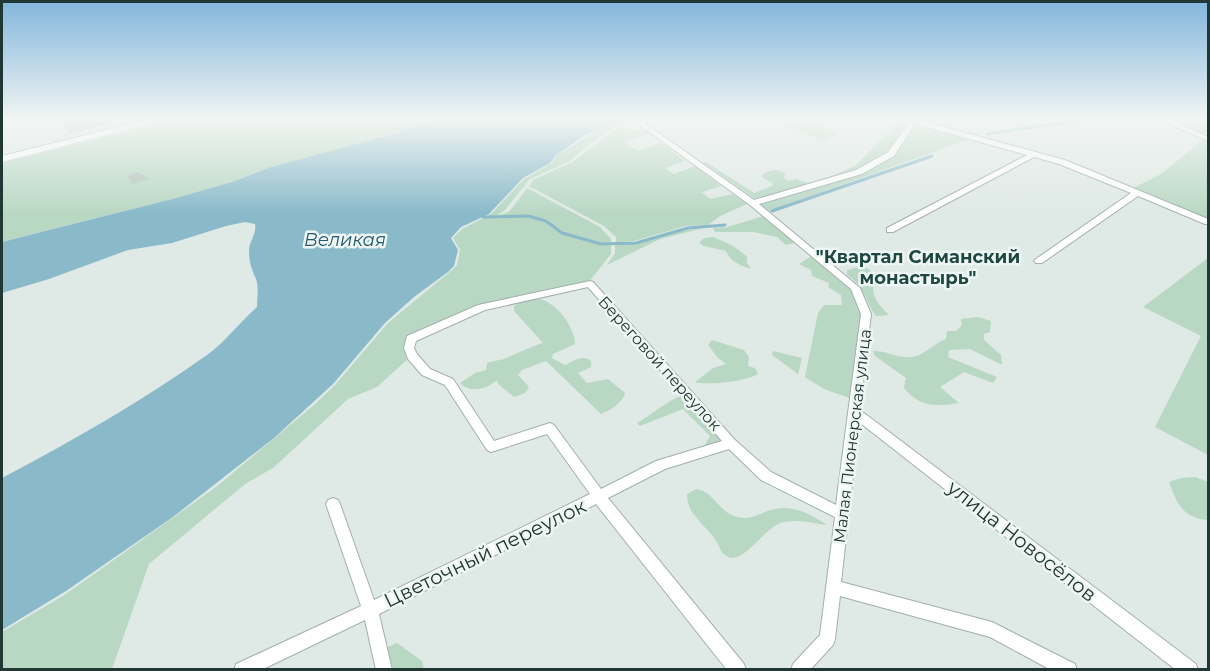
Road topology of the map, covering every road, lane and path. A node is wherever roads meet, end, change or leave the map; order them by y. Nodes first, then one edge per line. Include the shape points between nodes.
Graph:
1 (37, 150) edge
2 (679, 150) edge
3 (893, 150) edge
4 (1020, 150) edge
5 (1034, 154) junction
6 (2, 159) edge
7 (1137, 193) junction
8 (753, 203) junction
9 (1209, 222) edge
10 (890, 230) dead end
11 (1039, 261) dead end
12 (855, 412) junction
13 (730, 443) junction
14 (598, 497) junction
15 (333, 504) dead end
16 (843, 514) junction
17 (833, 587) junction
18 (370, 610) junction
19 (242, 669) edge
20 (384, 669) edge
21 (738, 669) edge
22 (799, 669) edge
23 (1069, 669) edge
24 (1190, 669) edge

1 - 6 main road
2 - 8 street, Малая Пионерская улица
3 - 8 street via 859,172
4 - 5 street
5 - 7 street
5 - 10 street
7 - 9 street
7 - 11 street
8 - 12 street, Малая Пионерская улица via 855,288 866,314
12 - 16 street, Малая Пионерская улица
12 - 24 street, улица Новосёлов
13 - 14 street, Цветочный переулок via 661,465
13 - 14 street, Береговой переулок via 590,284 482,307 411,339 412,356 426,372 449,382 491,447 550,428
13 - 16 street, Береговой переулок via 766,476
14 - 18 street, Цветочный переулок
14 - 21 street
15 - 18 street
16 - 17 street, Малая Пионерская улица
17 - 22 street, Малая Пионерская улица via 827,639
17 - 23 street via 992,630
18 - 19 street, Цветочный переулок
18 - 20 street

